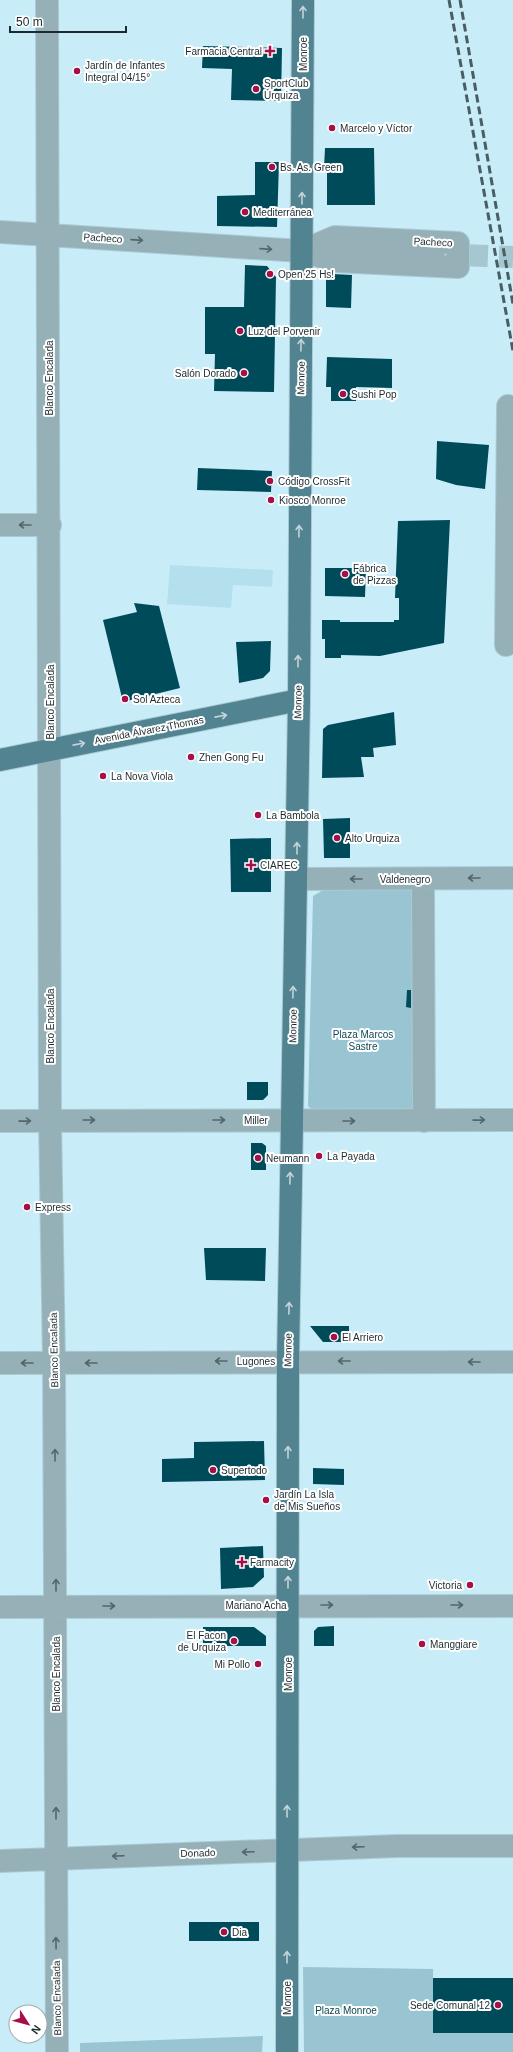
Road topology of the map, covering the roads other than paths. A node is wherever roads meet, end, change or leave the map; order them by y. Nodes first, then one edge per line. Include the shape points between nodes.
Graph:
1 (47, 0) edge
2 (303, 0) edge
3 (0, 232) edge
4 (48, 235) junction
5 (302, 251) junction
6 (433, 254) tunnel mouth
7 (508, 406) dead end
8 (0, 525) edge
9 (50, 525) junction
10 (506, 646) dead end
11 (298, 700) junction
12 (50, 750) junction
13 (0, 760) edge
14 (513, 878) edge
15 (296, 879) junction
16 (423, 879) junction
17 (50, 1120) junction
18 (291, 1120) junction
19 (513, 1120) edge
20 (0, 1121) edge
21 (424, 1121) junction
22 (288, 1361) junction
23 (513, 1362) edge
24 (0, 1363) edge
25 (54, 1363) junction
26 (288, 1605) junction
27 (513, 1606) edge
28 (56, 1607) junction
29 (0, 1608) edge
30 (513, 1835) edge
31 (397, 1846) junction
32 (513, 1846) edge
33 (287, 1850) junction
34 (56, 1858) junction
35 (513, 1858) edge
36 (0, 1861) edge
37 (58, 2052) edge
38 (287, 2052) edge

1 - 4 street, Blanco Encalada
5 -> 2 main road, Monroe
3 - 4 street, Pacheco
4 -> 5 street, Pacheco
4 - 9 street, Blanco Encalada
5 - 5 street, Pacheco via 335,261 458,267 458,243 335,237
5 - 6 street, Pacheco
11 -> 5 main road, Monroe
7 - 10 street
9 -> 8 street
9 - 12 street, Blanco Encalada
12 -> 11 main road, Avenida Álvarez Thomas
15 -> 11 main road, Monroe
12 - 13 main road, Avenida Álvarez Thomas
12 - 17 street, Blanco Encalada
14 -> 16 street, Valdenegro
16 -> 15 street, Valdenegro
18 -> 15 main road, Monroe
16 - 21 street
17 -> 18 street, Miller
20 -> 17 street, Miller
17 - 25 street, Blanco Encalada
18 -> 21 street, Miller
22 -> 18 main road, Monroe
21 -> 19 street, Miller
23 -> 22 street, Lugones
22 -> 25 street, Lugones
26 -> 22 main road, Monroe
25 -> 24 street, Lugones
28 -> 25 street, Blanco Encalada
26 -> 27 street, Mariano Acha
28 -> 26 street, Mariano Acha
33 -> 26 main road, Monroe
28 - 29 street, Mariano Acha
34 -> 28 street, Blanco Encalada
30 - 31 street, Donado via 437,1835
31 - 32 street, Donado
31 -> 33 street, Donado
31 - 35 street, Donado via 434,1857
33 -> 34 street, Donado
38 -> 33 main road, Monroe
34 - 36 street, Donado
37 -> 34 street, Blanco Encalada

